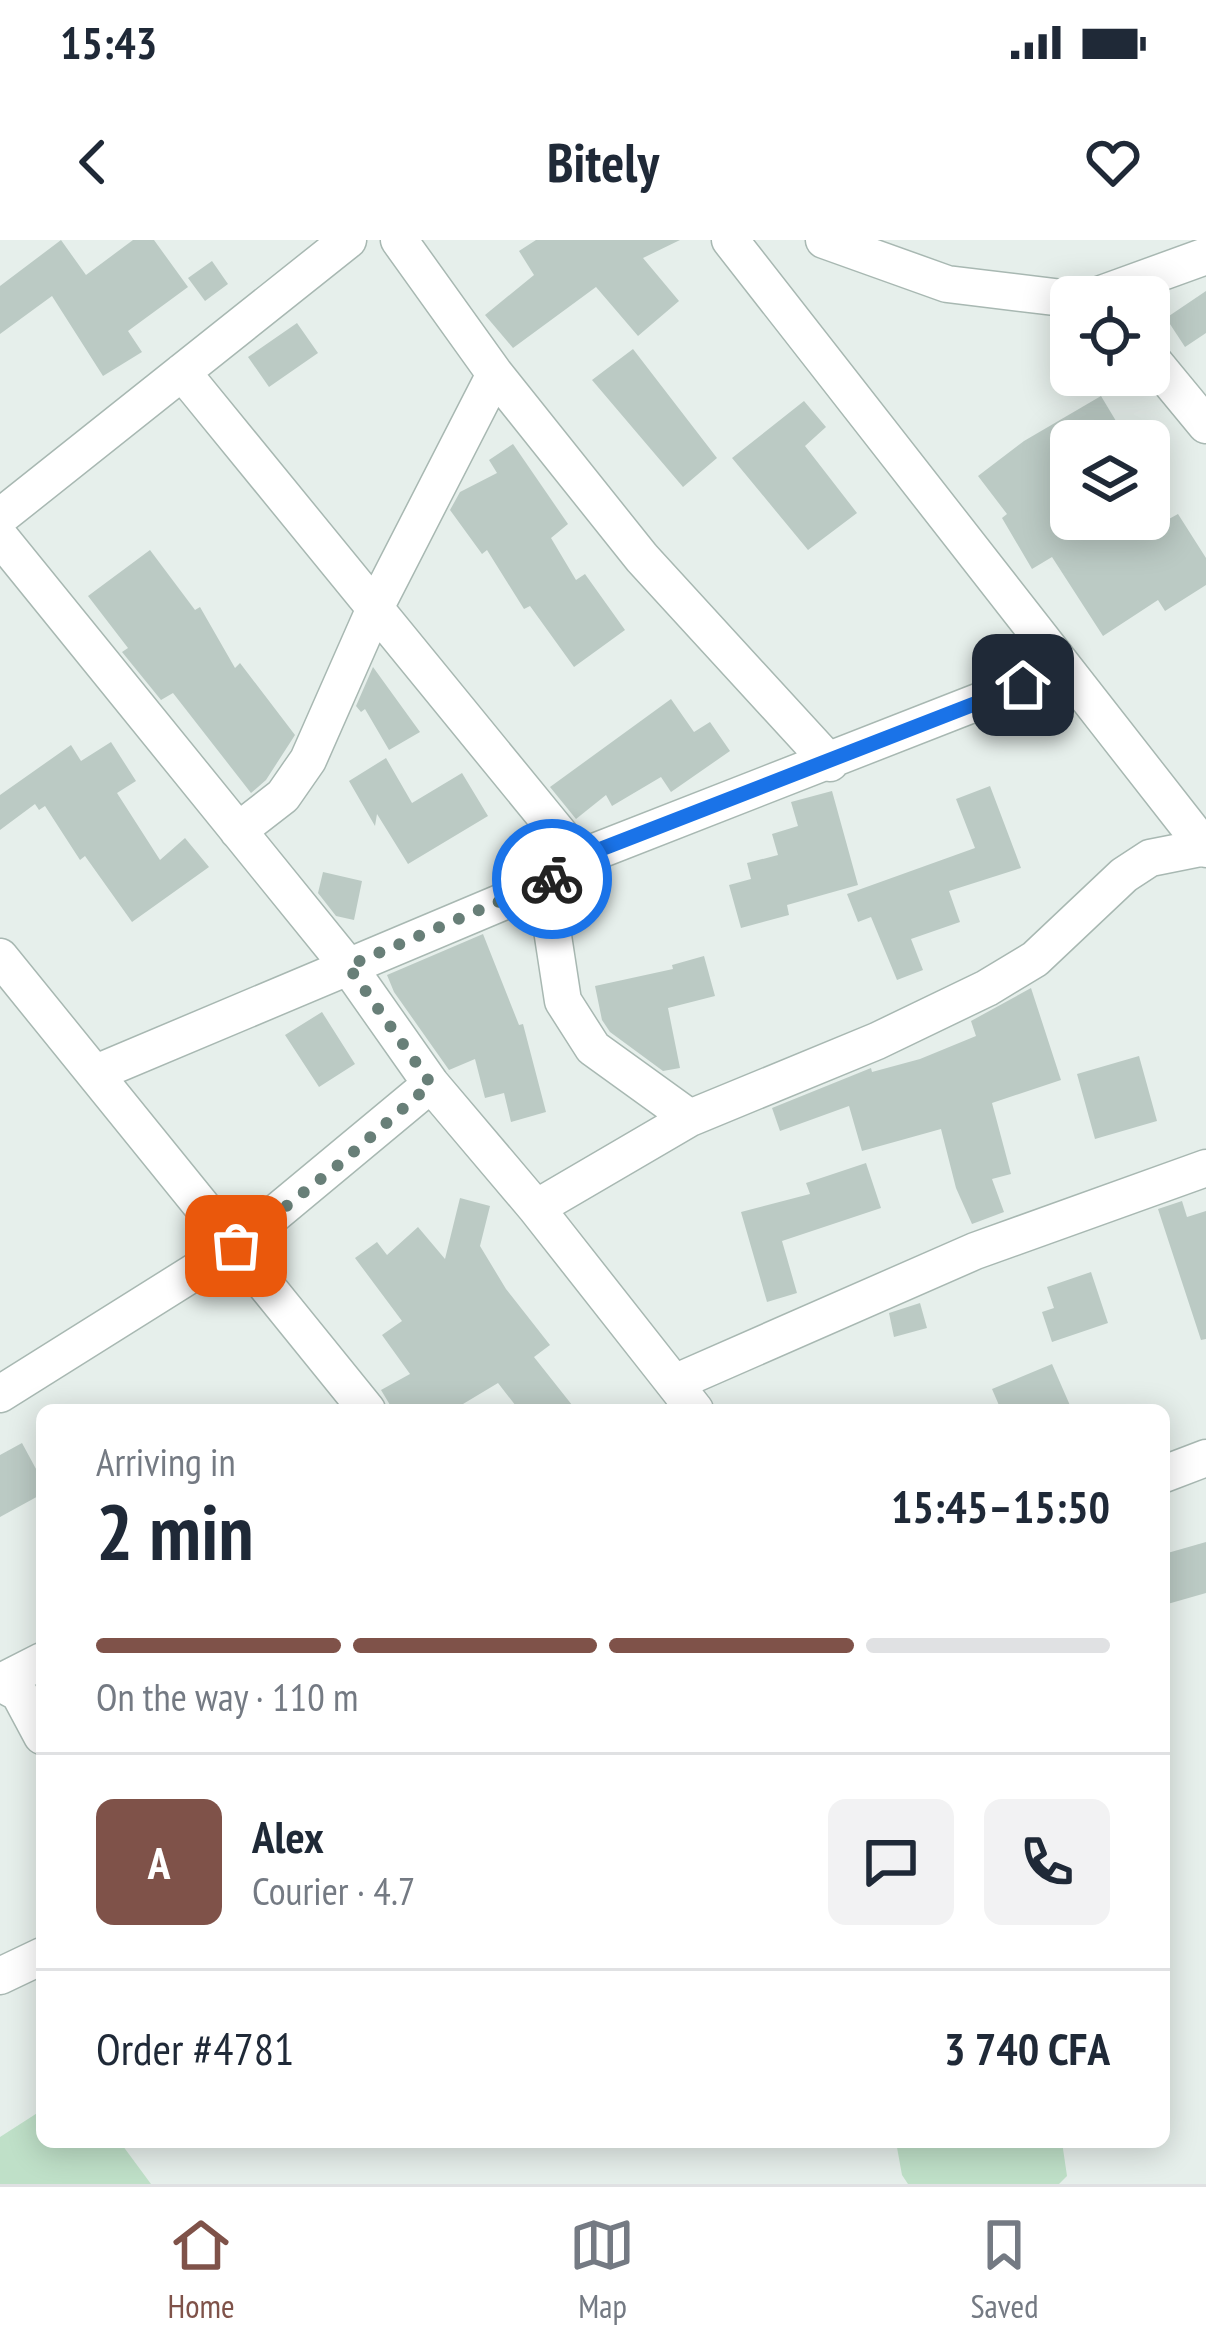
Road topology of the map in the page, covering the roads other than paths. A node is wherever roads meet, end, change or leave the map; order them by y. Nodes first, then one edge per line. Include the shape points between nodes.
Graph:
1 (348, 240) edge
2 (399, 240) edge
3 (730, 240) edge
4 (824, 240) edge
5 (1206, 256) edge
6 (1151, 276) edge
7 (1050, 296) edge
8 (182, 372) junction
9 (495, 374) junction
10 (1170, 381) edge
11 (1206, 425) edge
12 (0, 517) edge
13 (0, 537) edge
14 (375, 608) junction
15 (1062, 669) junction
16 (830, 764) junction
17 (238, 831) junction
18 (1205, 848) edge
19 (578, 858) junction
20 (545, 884) junction
21 (0, 957) edge
22 (348, 966) junction
23 (96, 1073) junction
24 (431, 1084) junction
25 (690, 1118) junction
26 (1206, 1168) edge
27 (536, 1208) junction
28 (236, 1246) junction
29 (0, 1394) edge
30 (685, 1397) edge
31 (362, 1404) edge
32 (1206, 1458) edge
33 (1170, 1472) edge
34 (36, 1664) edge
35 (0, 1682) edge
36 (36, 1725) edge
37 (36, 1960) edge
38 (0, 1976) edge

1 - 8 street
2 - 9 street
3 - 15 street
4 - 7 street via 947,284
5 - 6 street
8 - 12 street
8 - 14 street
9 - 14 street
9 - 16 street via 642,558
10 - 11 street
13 - 17 street
14 - 17 street via 308,760 283,796
14 - 19 street
15 - 16 street
15 - 18 street
16 - 19 street
17 - 22 street
18 - 25 street via 1150,858 1124,874 1035,959 987,988
19 - 20 street
20 - 22 street
20 - 25 street via 563,1001 592,1048
21 - 23 street
22 - 23 street
22 - 24 street
23 - 28 street
24 - 27 street
24 - 28 street
25 - 27 street
26 - 30 street via 975,1251
27 - 30 street
28 - 29 street
28 - 31 street
32 - 33 street
34 - 35 street
35 - 36 street via 19,1693
37 - 38 street

